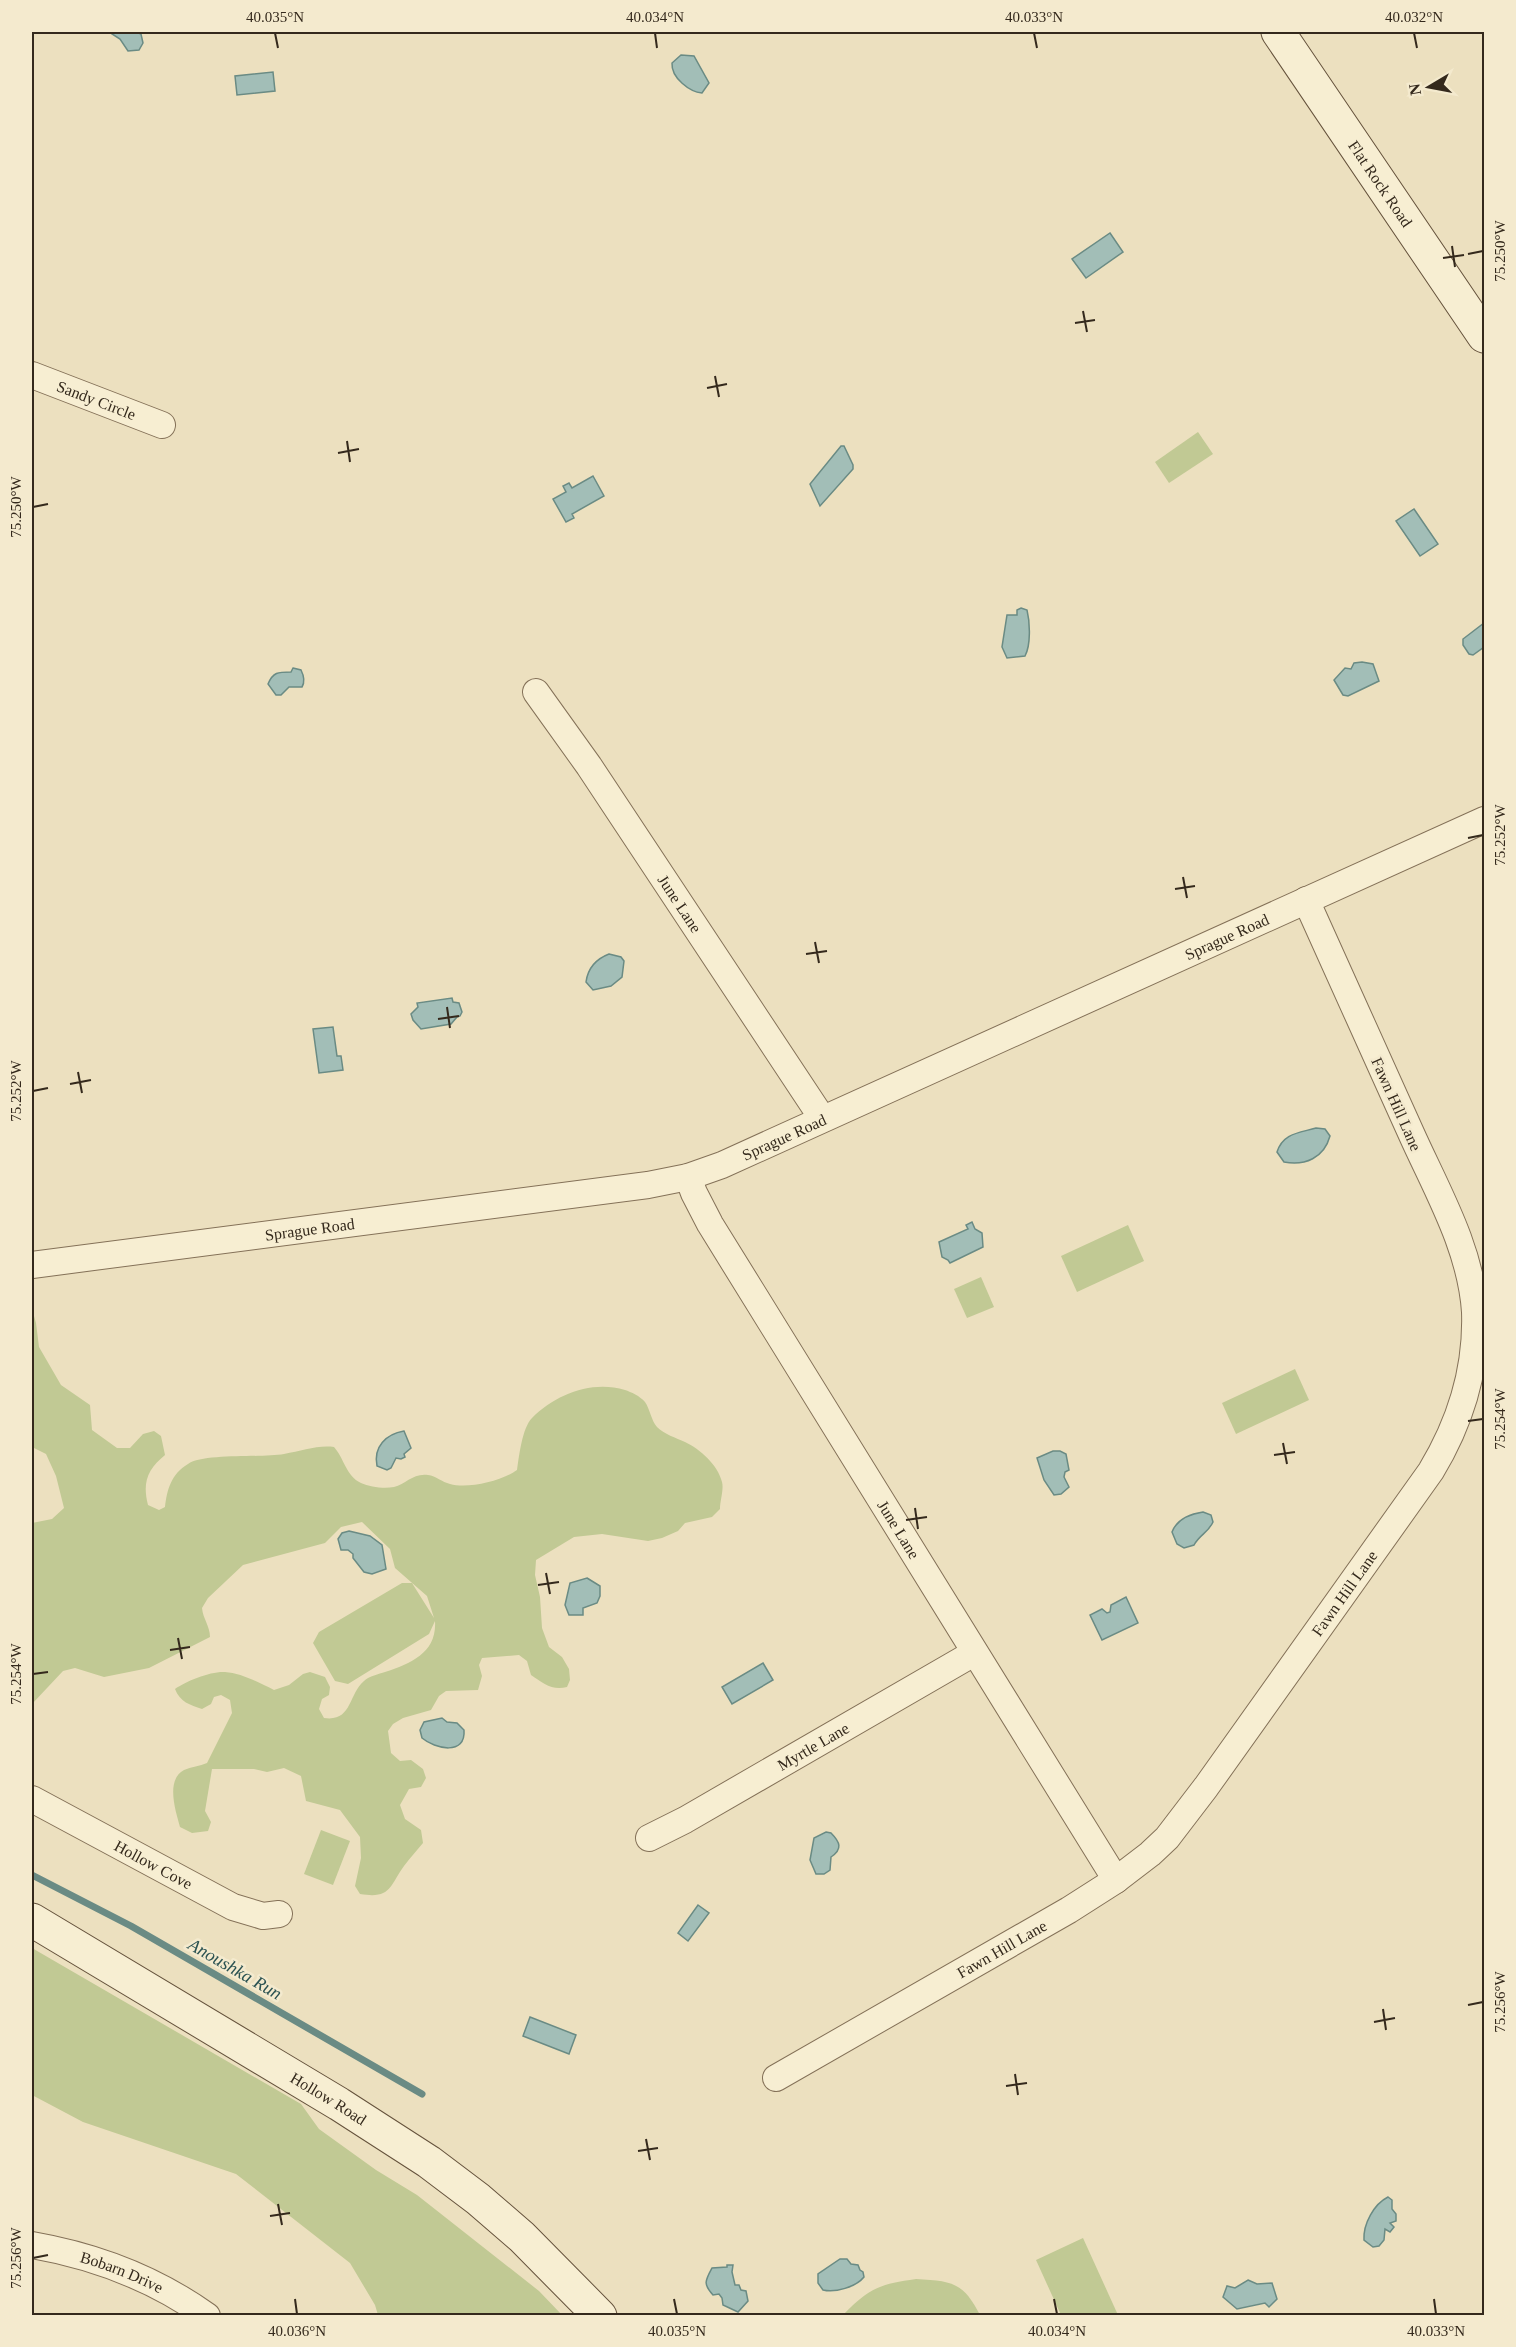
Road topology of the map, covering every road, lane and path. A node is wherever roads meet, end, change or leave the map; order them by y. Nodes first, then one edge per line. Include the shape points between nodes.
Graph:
1 (1278, 32) edge
2 (1485, 336) edge
3 (32, 375) edge
4 (162, 425) dead end
5 (537, 692) dead end
6 (1485, 820) edge
7 (1306, 900) junction
8 (822, 1118) junction
9 (688, 1177) junction
10 (32, 1265) edge
11 (974, 1653) junction
12 (32, 1799) edge
13 (649, 1838) dead end
14 (1116, 1880) junction
15 (279, 1914) dead end
16 (32, 1920) edge
17 (776, 2079) dead end
18 (32, 2246) edge
19 (207, 2316) edge
20 (600, 2316) edge

1 - 2 main road, Flat Rock Road
3 - 4 street, Sandy Circle
5 - 8 street, June Lane
6 - 7 street, Sprague Road
7 - 8 street, Sprague Road
7 - 14 street, Fawn Hill Lane via 1460,1244 1474,1311 1470,1374 1455,1427 1425,1479 1182,1818 1150,1854
8 - 9 street, Sprague Road
9 - 10 street, Sprague Road
9 - 11 street, June Lane via 710,1224
11 - 13 street, Myrtle Lane
11 - 14 street, June Lane
12 - 15 street, Hollow Cove via 233,1907 262,1916
14 - 17 street, Fawn Hill Lane
16 - 20 main road, Hollow Road via 311,2086 429,2162 522,2237
18 - 19 street, Bobarn Drive via 72,2253 124,2270

